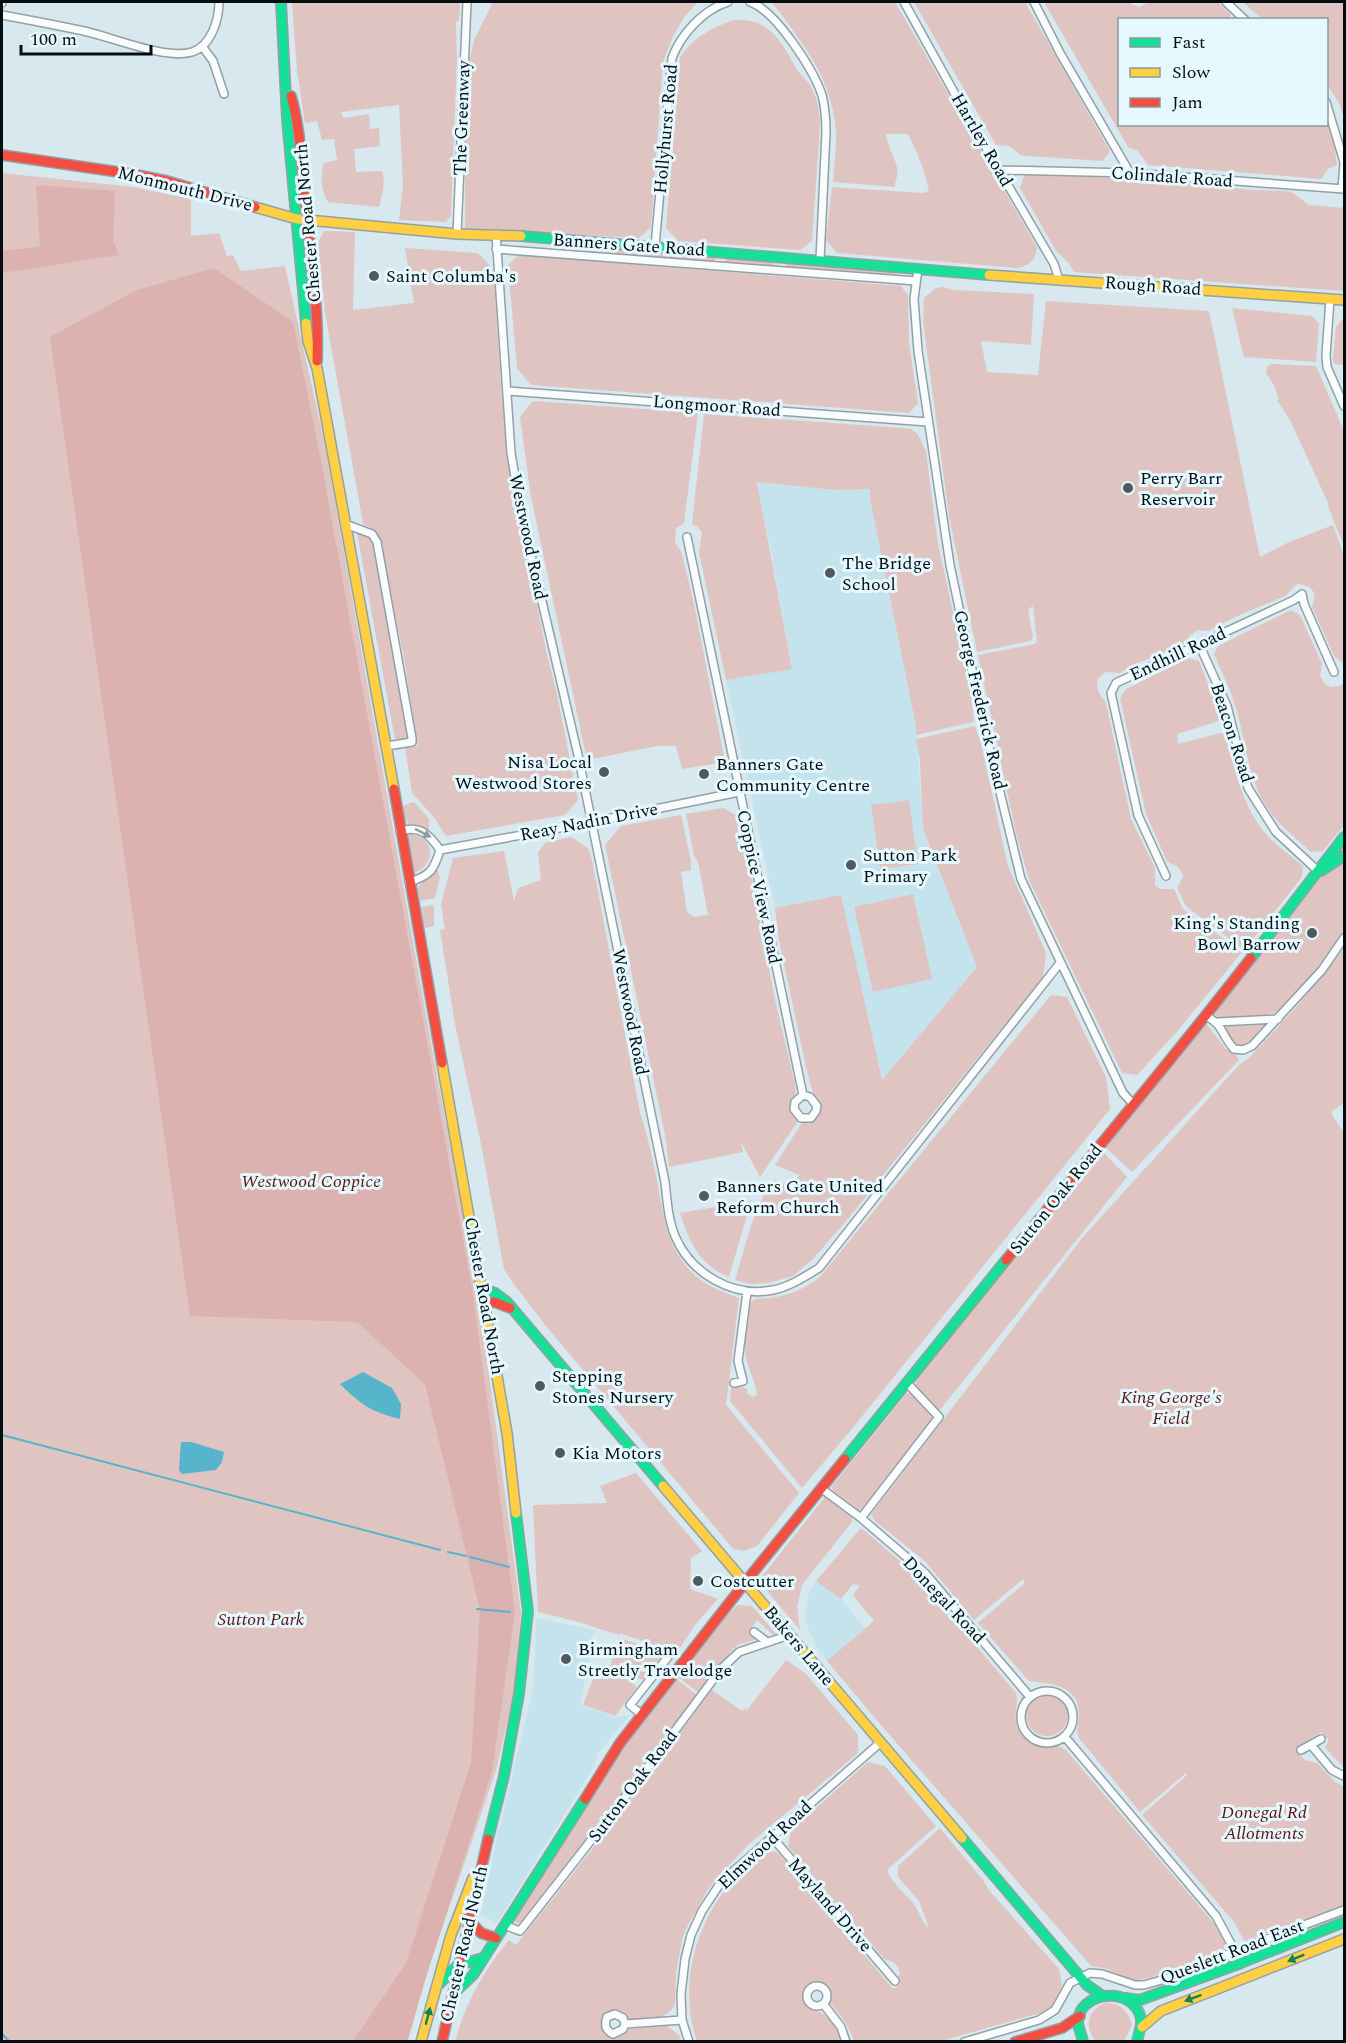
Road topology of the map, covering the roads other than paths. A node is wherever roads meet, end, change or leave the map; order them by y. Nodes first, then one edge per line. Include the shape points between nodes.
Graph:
1 (219, 2) edge
2 (281, 2) edge
3 (467, 2) edge
4 (728, 2) edge
5 (750, 2) edge
6 (904, 2) edge
7 (1034, 2) edge
8 (1226, 2) edge
9 (2, 15) edge
10 (1243, 18) edge
11 (202, 46) junction
12 (286, 80) junction
13 (224, 94) dead end
14 (1328, 109) edge
15 (2, 155) edge
16 (1344, 163) edge
17 (1000, 170) junction
18 (1130, 173) junction
19 (1343, 189) edge
20 (297, 219) junction
21 (309, 221) junction
22 (457, 234) junction
23 (496, 234) junction
24 (656, 246) junction
25 (496, 249) junction
26 (820, 260) junction
27 (918, 269) junction
28 (961, 272) joint
29 (1059, 280) junction
30 (916, 281) junction
31 (1330, 299) junction
32 (1344, 300) edge
33 (316, 368) junction
34 (507, 391) junction
35 (1344, 406) edge
36 (928, 422) junction
37 (345, 524) junction
38 (687, 537) dead end
39 (1199, 644) junction
40 (1334, 672) dead end
41 (387, 746) junction
42 (739, 792) junction
43 (591, 822) junction
44 (400, 831) junction
45 (1344, 837) edge
46 (440, 850) junction
47 (1344, 856) edge
48 (1319, 872) junction
49 (1166, 876) dead end
50 (409, 882) junction
51 (1344, 938) edge
52 (1060, 963) junction
53 (1206, 1016) junction
54 (1279, 1019) junction
55 (1218, 1022) junction
56 (803, 1095) dead end
57 (1134, 1105) junction
58 (483, 1288) junction
59 (747, 1292) junction
60 (486, 1303) junction
61 (510, 1308) junction
62 (744, 1381) junction
63 (734, 1383) dead end
64 (907, 1383) junction
65 (747, 1389) dead end
66 (822, 1489) junction
67 (861, 1518) junction
68 (745, 1583) junction
69 (754, 1632) dead end
70 (789, 1635) junction
71 (767, 1642) junction
72 (668, 1657) dead end
73 (660, 1665) junction
74 (673, 1675) junction
75 (1030, 1697) junction
76 (642, 1715) junction
77 (1065, 1737) junction
78 (1321, 1739) dead end
79 (880, 1742) junction
80 (1311, 1745) junction
81 (1301, 1750) dead end
82 (1344, 1776) edge
83 (772, 1837) junction
84 (486, 1846) junction
85 (1344, 1910) edge
86 (470, 1921) junction
87 (1344, 1922) edge
88 (504, 1925) junction
89 (496, 1938) junction
90 (1344, 1939) edge
91 (1235, 1951) junction
92 (483, 1958) junction
93 (461, 1961) junction
94 (1240, 1963) junction
95 (1248, 1977) junction
96 (895, 1980) dead end
97 (1084, 1982) junction
98 (435, 1990) junction
99 (454, 1993) junction
100 (1101, 1995) junction
101 (1125, 1998) junction
102 (1089, 2001) junction
103 (824, 2005) dead end
104 (1080, 2016) junction
105 (682, 2020) junction
106 (625, 2024) dead end
107 (1142, 2027) junction
108 (421, 2042) edge
109 (442, 2042) edge
110 (689, 2042) edge
111 (846, 2042) edge
112 (964, 2042) edge
113 (1015, 2042) edge
114 (1083, 2042) edge
115 (1137, 2042) edge

1 - 11 street via 214,27
2 - 12 main road, Chester Road North
3 - 22 street, The Greenway
4 - 24 street, Hollyhurst Road via 700,19 676,47 672,58
5 - 26 street via 776,20 806,64 822,97 826,132
6 - 17 street, Hartley Road
7 - 18 street
8 - 10 street
9 - 11 street via 157,51 179,54
11 - 13 street via 213,60
12 - 20 main road, Chester Road North
12 - 21 main road, Chester Road North via 298,118
14 - 16 street
15 - 20 main road, Monmouth Drive via 167,181
16 - 19 street
17 - 18 street, Colindale Road
17 - 29 street, Hartley Road via 1054,264
18 - 19 street, Colindale Road
20 - 21 main road, Banners Gate Road
20 - 33 main road, Chester Road North via 308,341
21 - 22 main road, Banners Gate Road
21 - 33 main road, Chester Road North via 319,341
22 - 23 main road, Banners Gate Road
23 - 24 main road, Banners Gate Road
23 - 25 street, Westwood Road
24 - 26 main road, Banners Gate Road
25 - 30 street, Banners Gate Road
25 - 34 street, Westwood Road
26 - 27 main road, Banners Gate Road
27 - 28 main road, Banners Gate Road
27 - 30 street, George Frederick Road
28 - 29 main road, Rough Road
29 - 31 main road, Rough Road
30 - 36 street, George Frederick Road via 918,351
31 - 32 main road, Rough Road
31 - 35 street via 1327,367
33 - 37 main road, Chester Road North
34 - 36 street, Longmoor Road
34 - 43 street, Westwood Road via 511,453 521,512
36 - 52 street, George Frederick Road via 950,565 1021,879
37 - 41 main road, Chester Road North
37 - 41 street via 372,534 377,542 412,738 409,744
38 - 42 street, Coppice View Road
39 - 40 street, Endhill Road via 1294,600 1304,604
39 - 48 street, Beacon Road via 1227,706 1248,788 1276,832
39 - 49 street, Endhill Road via 1116,683 1111,693 1138,815
41 - 44 main road, Chester Road North
42 - 43 street, Reay Nadin Drive
42 - 56 street, Coppice View Road
43 - 46 street, Reay Nadin Drive
43 - 59 street, Westwood Road via 674,1235 684,1254 701,1272
44 -> 46 street via 421,830
44 - 50 main road, Chester Road North
45 - 48 main road
46 - 50 street via 428,874
47 - 48 main road
48 - 53 main road, Sutton Oak Road
50 - 58 main road, Chester Road North
51 - 54 street
52 - 57 street, George Frederick Road via 1123,1093
52 - 59 street, Westwood Road via 819,1268 774,1290
53 - 55 street
53 - 57 main road, Sutton Oak Road
54 - 55 street
54 - 55 street via 1243,1050 1234,1049 1225,1040
57 - 64 main road, Sutton Oak Road
58 - 60 main road, Chester Road North
58 - 61 main road, Bakers Lane via 497,1294
59 - 62 street via 738,1361
60 - 61 main road
60 - 84 main road, Chester Road North via 507,1433 528,1611 517,1706
61 - 68 main road, Bakers Lane
62 - 63 street
62 - 65 street
64 - 66 main road, Sutton Oak Road
64 - 67 street via 939,1417
66 - 67 street, Donegal Road
66 - 68 main road, Sutton Oak Road
67 - 75 street, Donegal Road via 925,1573
68 - 70 main road, Bakers Lane
68 - 74 main road, Sutton Oak Road
69 - 71 street
70 - 71 street, Sutton Oak Road
70 - 79 main road, Bakers Lane
71 - 88 street, Sutton Oak Road via 739,1652 721,1669 520,1931
72 - 73 street, Sutton Oak Road
73 - 74 street
73 - 76 street, Sutton Oak Road via 630,1705
74 - 76 main road, Sutton Oak Road
75 - 77 street via 1021,1714 1027,1733 1042,1742
75 - 77 street via 1048,1690 1064,1696 1074,1720
76 - 88 main road, Sutton Oak Road via 614,1752
77 - 91 street via 1216,1916
78 - 80 street
79 - 83 street, Elmwood Road
79 - 97 main road, Bakers Lane
80 - 81 street
80 - 82 street via 1332,1770
83 - 96 street, Mayland Drive via 891,1970
83 - 105 street, Elmwood Road via 721,1882 702,1911 686,1959
84 - 86 main road, Chester Road North
84 - 98 main road, Chester Road North via 450,1935
85 - 91 street, Queslett Road East
86 - 89 main road via 481,1933
86 - 93 main road, Chester Road North
87 - 94 main road, Queslett Road East
88 - 89 main road, Sutton Oak Road
89 - 92 main road, Sutton Oak Road
90 -> 95 main road, Queslett Road East
91 - 94 street
91 - 97 street, Queslett Road East via 1193,1971 1144,1985 1094,1972
92 - 93 main road
92 - 99 main road, Sutton Oak Road via 473,1975
93 - 98 main road
93 - 99 main road, Chester Road North
94 - 95 main road
94 - 101 main road, Queslett Road East via 1140,2000
95 -> 107 main road, Queslett Road East via 1161,2011
97 - 100 main road, Bakers Lane
97 - 102 main road
97 - 112 street via 1070,1983 1054,2010 1040,2020
108 -> 98 main road, Chester Road North
99 - 109 main road, Chester Road North
100 - 101 main road, Queslett Road East
100 - 102 main road
101 - 107 main road via 1138,2010
102 - 104 main road
103 - 111 street via 841,2027
104 - 113 main road via 1062,2028
104 - 114 main road via 1078,2030
105 - 106 street
105 - 110 street, Elmwood Road
107 - 115 main road

